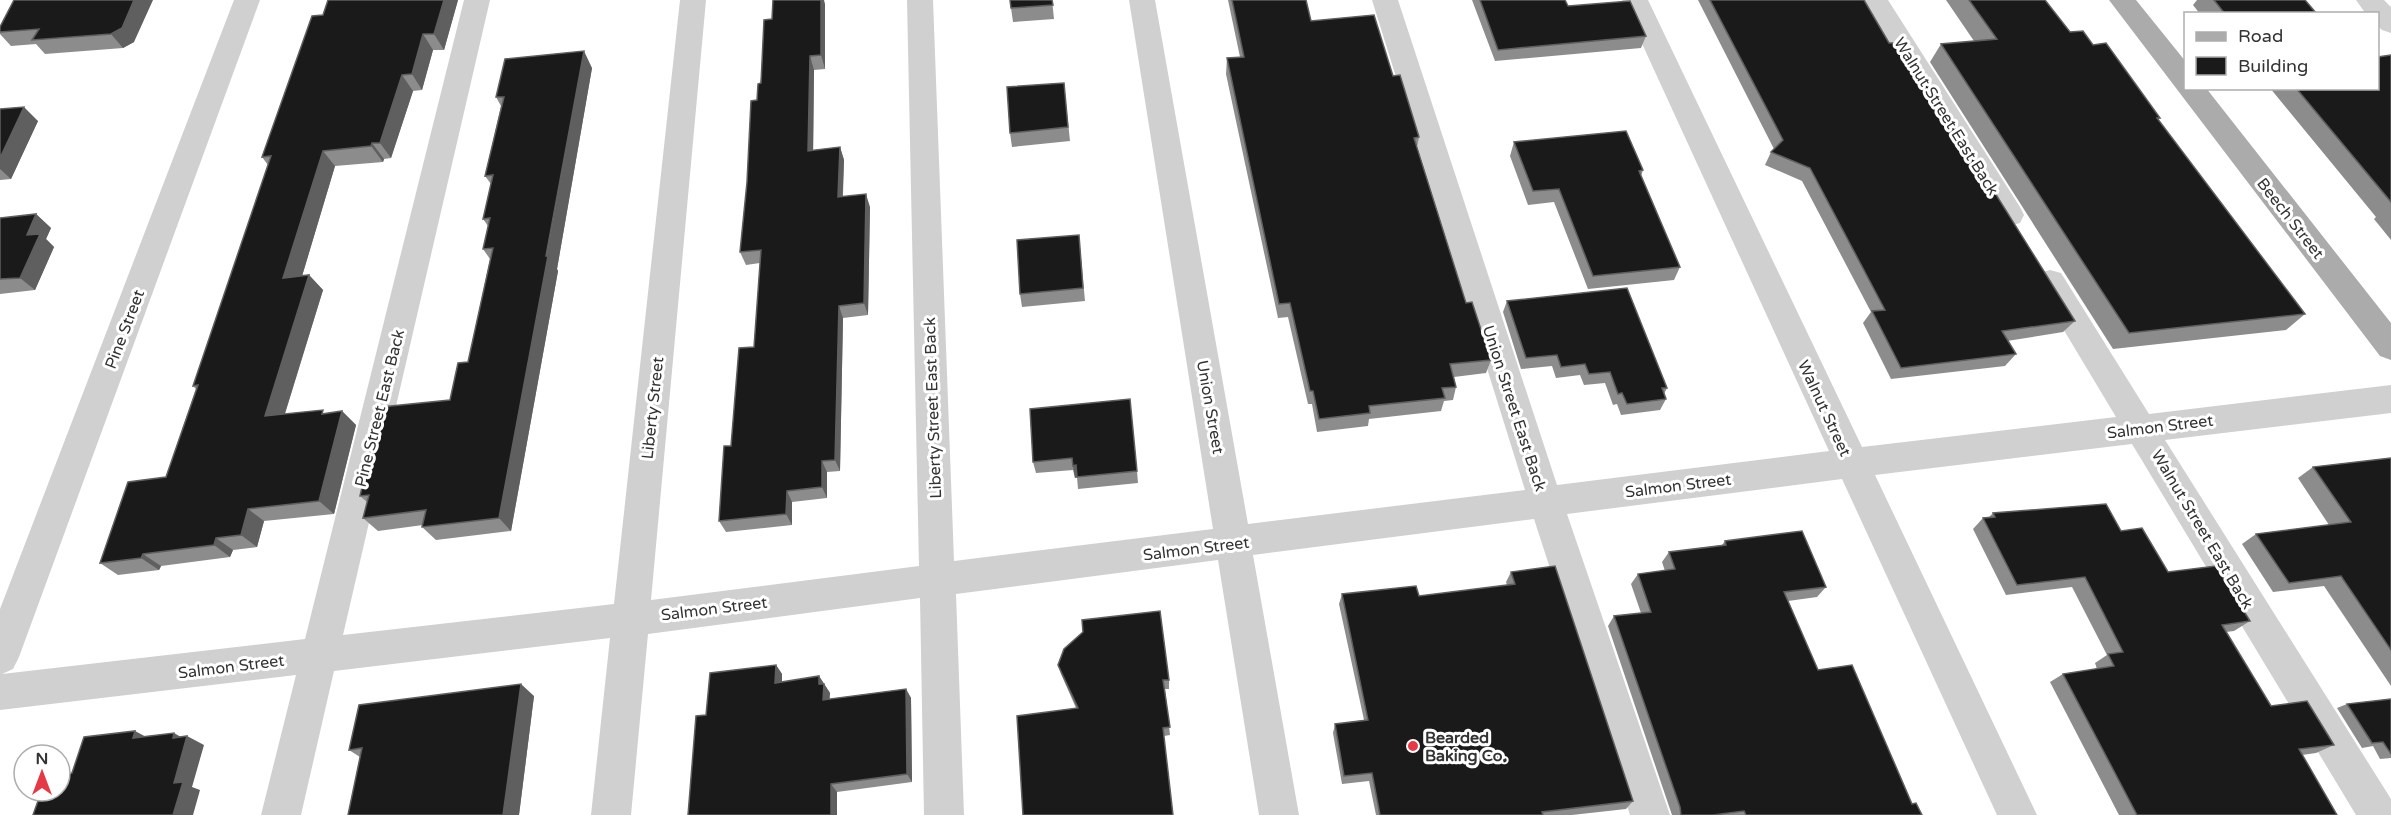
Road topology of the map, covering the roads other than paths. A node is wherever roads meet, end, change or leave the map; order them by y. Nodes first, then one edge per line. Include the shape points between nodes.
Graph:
1 (248, 0) edge
2 (477, 0) edge
3 (693, 0) edge
4 (920, 0) edge
5 (1142, 0) edge
6 (1385, 0) edge
7 (1635, 0) edge
8 (1875, 0) edge
9 (2122, 0) edge
10 (2368, 0) edge
11 (2391, 24) edge
12 (2184, 79) edge
13 (2192, 90) edge
14 (2391, 347) edge
15 (2391, 399) edge
16 (2142, 428) junction
17 (1851, 463) junction
18 (1546, 503) junction
19 (1233, 543) junction
20 (936, 580) junction
21 (631, 619) junction
22 (320, 655) junction
23 (0, 657) edge
24 (0, 692) edge
25 (281, 815) edge
26 (611, 815) edge
27 (944, 815) edge
28 (1279, 815) edge
29 (1650, 815) edge
30 (2017, 815) edge
31 (2378, 815) edge

1 - 23 street, Pine Street
2 - 22 street, Pine Street East Back
3 - 21 street, Liberty Street
4 - 20 street, Liberty Street East Back
5 - 19 street, Union Street
6 - 18 street, Union Street East Back
7 - 17 street, Walnut Street
8 - 16 street, Walnut Street East Back
9 - 12 main road
10 - 11 street
13 - 14 main road, Beech Street
15 - 16 street, Salmon Street
16 - 17 street, Salmon Street
16 - 31 street, Walnut Street East Back
17 - 18 street, Salmon Street
17 - 30 street, Walnut Street
18 - 19 street, Salmon Street
18 - 29 street, Union Street East Back
19 - 20 street, Salmon Street
19 - 28 street, Union Street
20 - 21 street, Salmon Street
20 - 27 street, Liberty Street East Back
21 - 22 street, Salmon Street
21 - 26 street, Liberty Street
22 - 24 street, Salmon Street
22 - 25 street, Pine Street East Back

